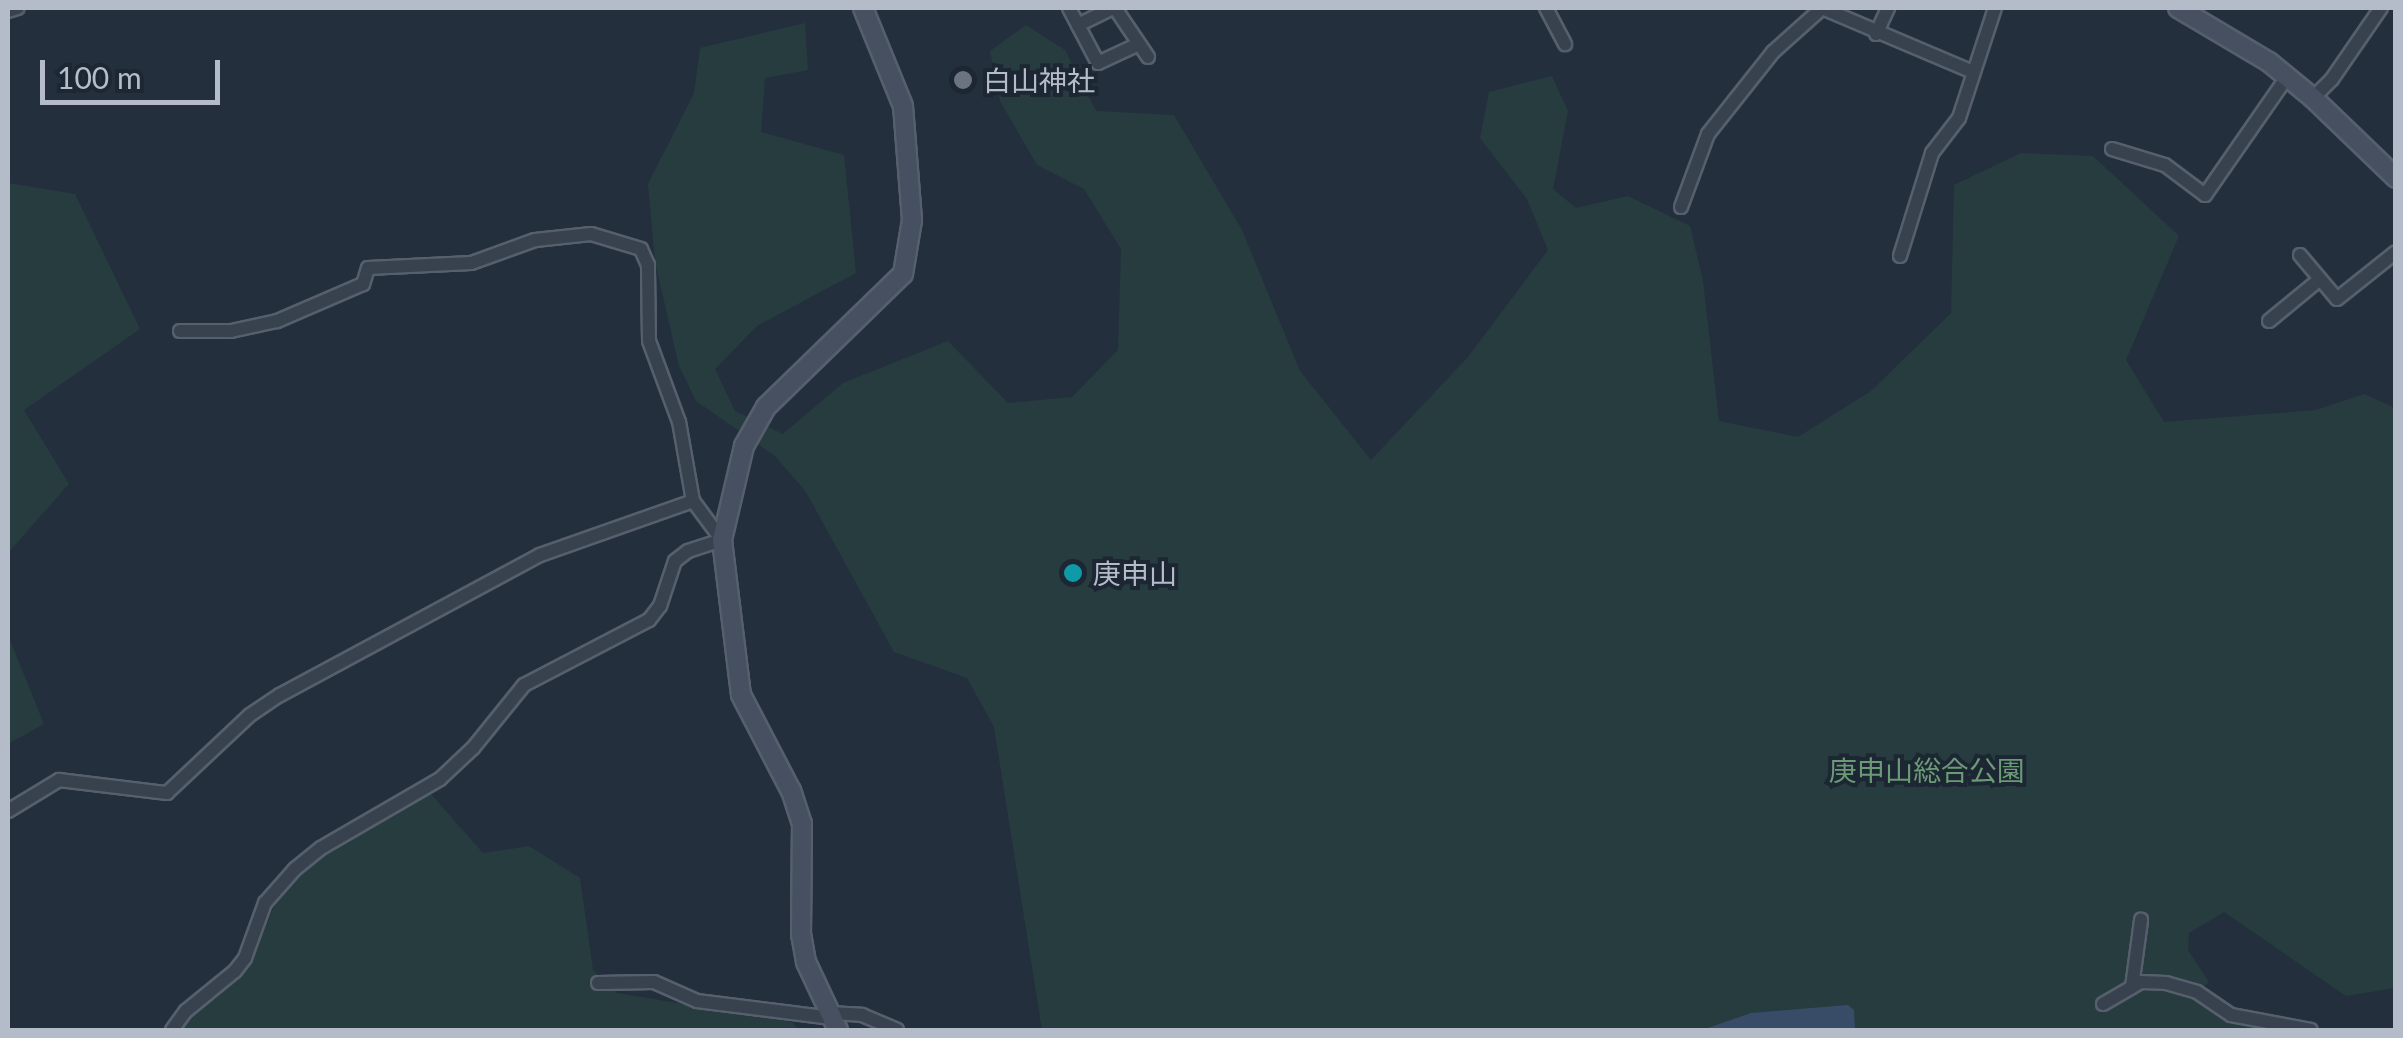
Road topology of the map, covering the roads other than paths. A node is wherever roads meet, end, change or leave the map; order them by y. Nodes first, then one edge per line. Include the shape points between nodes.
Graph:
1 (18, 8) edge
2 (863, 8) edge
3 (1069, 8) edge
4 (1114, 8) edge
5 (1546, 8) edge
6 (1888, 8) edge
7 (1996, 8) edge
8 (2178, 8) edge
9 (2381, 8) edge
10 (8, 11) edge
11 (1078, 25) junction
12 (1876, 34) junction
13 (1139, 44) junction
14 (1565, 44) dead end
15 (1148, 57) dead end
16 (1973, 72) junction
17 (2287, 76) junction
18 (2314, 98) junction
19 (2112, 149) dead end
20 (2396, 178) edge
21 (1681, 207) dead end
22 (2396, 252) edge
23 (2300, 255) dead end
24 (1900, 256) dead end
25 (2320, 278) junction
26 (2269, 322) dead end
27 (180, 331) dead end
28 (693, 500) junction
29 (722, 540) junction
30 (8, 811) edge
31 (2141, 920) dead end
32 (598, 983) dead end
33 (2132, 987) junction
34 (2103, 1004) dead end
35 (833, 1020) edge
36 (172, 1030) edge
37 (897, 1030) edge
38 (2311, 1030) edge

1 - 10 street
2 - 29 street via 903,106 912,220 903,274 766,408 744,446
3 - 11 street
4 - 11 street
4 - 13 street
5 - 14 street
6 - 12 street
7 - 16 street
8 - 17 street
9 - 18 street
11 - 13 street via 1098,64
12 - 16 street
12 - 21 street via 1822,8 1772,52 1708,134
13 - 15 street
16 - 24 street via 1959,118 1932,153
17 - 18 street
17 - 19 street via 2206,195 2165,165
18 - 20 street
22 - 25 street via 2337,299
23 - 25 street
25 - 26 street
27 - 28 street via 277,322 363,284 368,268 470,263 536,240 590,234 641,249 648,265 649,342 679,422
28 - 29 street
28 - 30 street via 540,555 280,695 167,793 59,780
29 - 35 street via 741,695 802,824 806,962
29 - 36 street via 675,561 649,620 524,685 440,779 295,869 265,903 245,958
31 - 33 street
32 - 35 street via 654,982 697,1001
33 - 34 street
33 - 38 street via 2166,983 2231,1014
35 - 37 street via 862,1015

